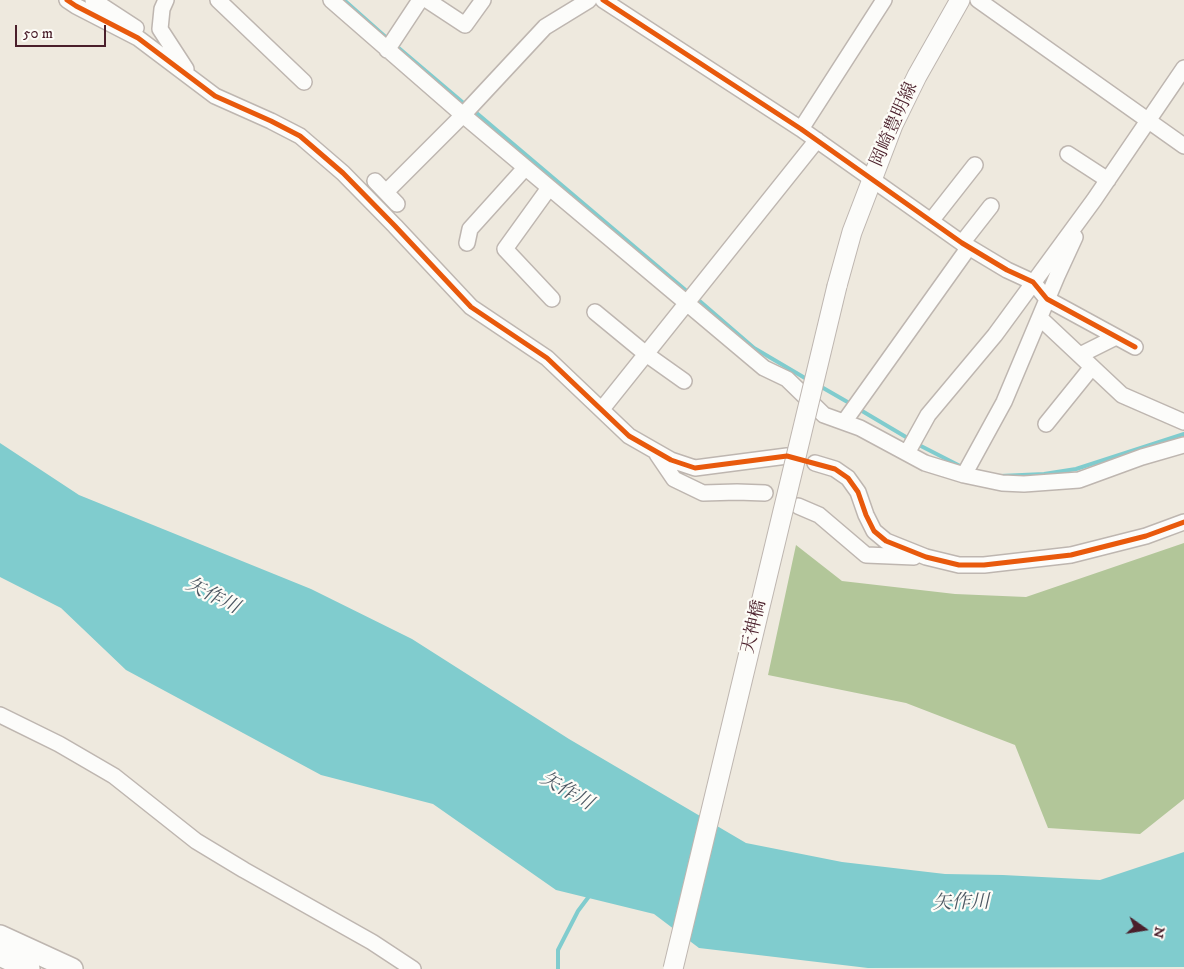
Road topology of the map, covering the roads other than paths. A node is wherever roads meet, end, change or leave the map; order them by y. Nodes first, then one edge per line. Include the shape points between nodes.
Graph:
1 (67, 0) edge
2 (93, 0) edge
3 (166, 0) edge
4 (218, 0) edge
5 (331, 0) edge
6 (420, 0) edge
7 (427, 0) edge
8 (483, 0) edge
9 (588, 0) edge
10 (603, 0) edge
11 (884, 0) edge
12 (960, 0) edge
13 (978, 0) edge
14 (146, 44) junction
15 (387, 50) junction
16 (1184, 68) edge
17 (193, 80) junction
18 (304, 82) dead end
19 (463, 115) junction
20 (1149, 121) junction
21 (801, 129) junction
22 (817, 140) junction
23 (1184, 146) edge
24 (1068, 154) dead end
25 (974, 165) dead end
26 (526, 168) junction
27 (871, 180) junction
28 (1108, 180) junction
29 (550, 188) junction
30 (1094, 200) junction
31 (397, 204) dead end
32 (991, 206) dead end
33 (931, 221) junction
34 (467, 243) dead end
35 (965, 245) junction
36 (1033, 282) junction
37 (837, 286) joint
38 (1047, 299) junction
39 (552, 300) dead end
40 (686, 302) junction
41 (595, 312) dead end
42 (1040, 318) junction
43 (1116, 337) junction
44 (1135, 347) dead end
45 (646, 354) junction
46 (1080, 355) junction
47 (1092, 367) junction
48 (684, 381) dead end
49 (602, 409) junction
50 (844, 422) junction
51 (1184, 422) edge
52 (1046, 424) dead end
53 (1184, 445) edge
54 (655, 451) junction
55 (907, 453) junction
56 (787, 456) dead end
57 (815, 463) dead end
58 (964, 475) junction
59 (765, 493) dead end
60 (798, 506) dead end
61 (1184, 522) edge
62 (926, 557) junction
63 (0, 715) edge
64 (0, 936) edge
65 (0, 956) edge
66 (30, 969) edge
67 (72, 969) edge
68 (413, 969) edge
69 (673, 969) edge

1 - 14 street
2 - 14 street via 135,27
3 - 17 street via 160,29
4 - 18 street
5 - 15 street
6 - 15 street
7 - 8 street via 465,25
9 - 19 street via 545,27
10 - 21 street
11 - 21 street
12 - 27 main road, 岡崎豊明線 via 917,76
13 - 20 street
14 - 17 street
15 - 19 street
16 - 20 street
17 - 49 street via 215,96 300,136 343,173 471,307 547,358
19 - 26 street
19 - 31 street via 381,186
20 - 23 street
20 - 28 street
21 - 22 street
22 - 27 street
22 - 40 street
24 - 28 street
25 - 33 street
26 - 29 street
26 - 34 street via 470,229
27 - 33 street
27 - 37 main road, 岡崎豊明線
28 - 30 street
29 - 39 street via 505,249
29 - 40 street
30 - 36 street
30 - 38 street
32 - 35 street
33 - 35 street
35 - 36 street
35 - 50 street
36 - 38 street
36 - 55 street via 996,335 928,415
37 - 69 main road, 天神橋, bridge
38 - 42 street
38 - 43 street
40 - 45 street
40 - 50 street via 764,368 787,379 824,415
41 - 45 street
42 - 46 street
42 - 58 street via 1004,402
43 - 44 street
43 - 46 street
45 - 48 street
45 - 49 street
46 - 47 street
47 - 51 street via 1122,395
47 - 52 street
49 - 54 street via 629,436
50 - 55 street
53 - 58 street via 1079,480 1017,484
54 - 56 street via 695,468
54 - 59 street via 674,479 703,493
55 - 58 street via 925,463
57 - 62 street via 835,469 848,478 858,492 874,531 886,541
60 - 62 street via 819,515 866,555
61 - 62 street via 1146,536 1071,555 959,566
63 - 68 street via 114,776 196,841
64 - 67 highway
65 - 66 highway

